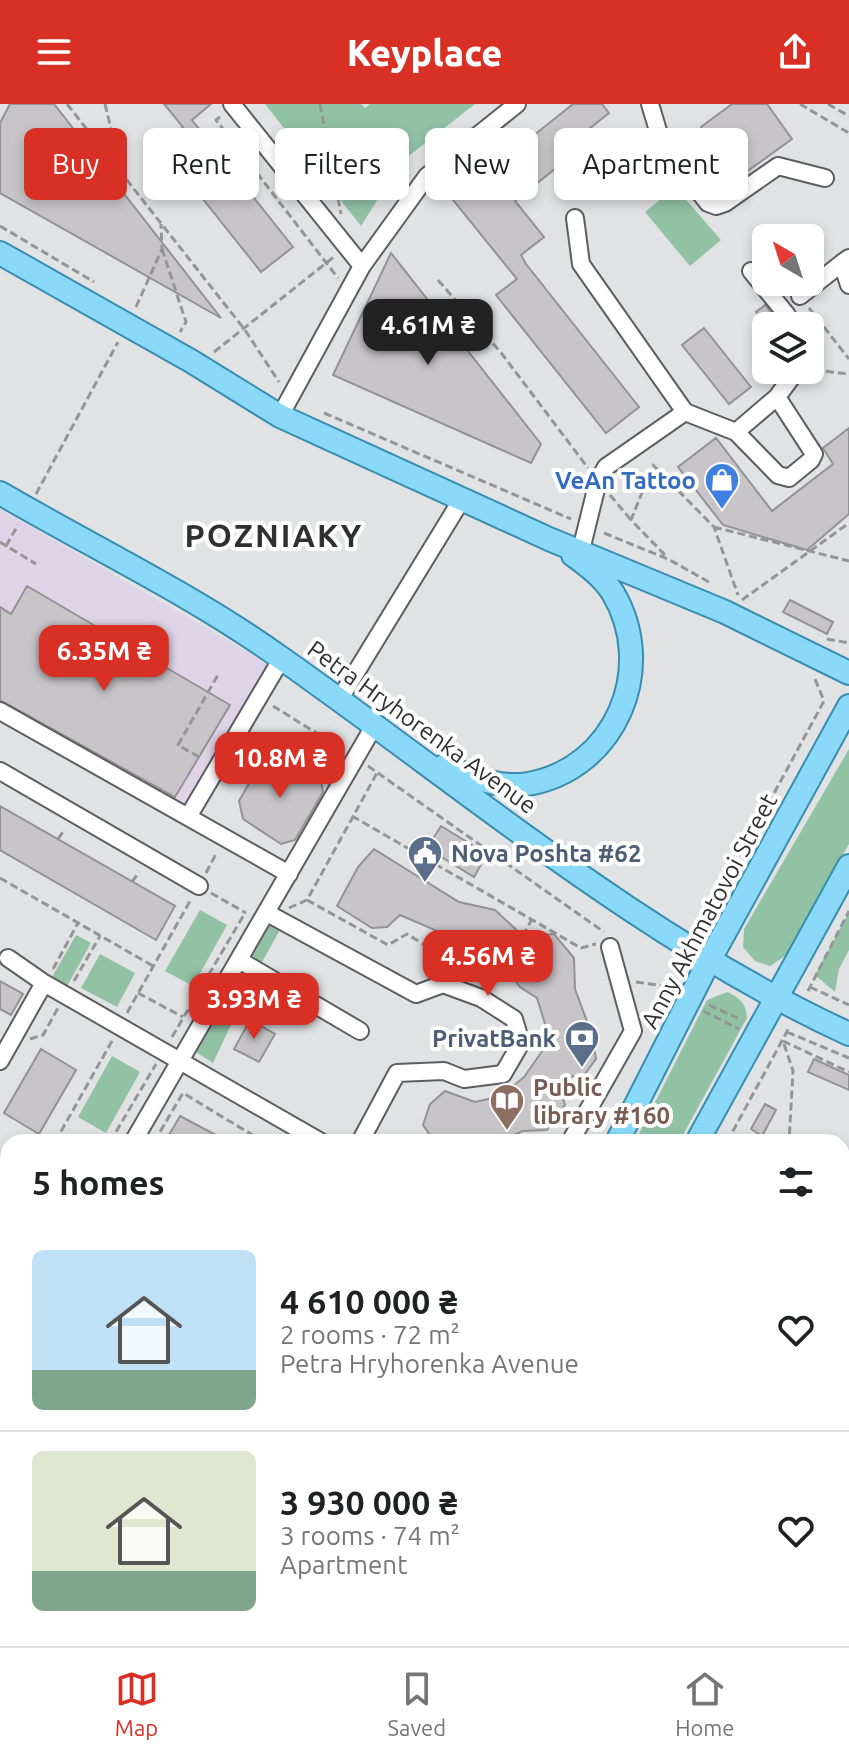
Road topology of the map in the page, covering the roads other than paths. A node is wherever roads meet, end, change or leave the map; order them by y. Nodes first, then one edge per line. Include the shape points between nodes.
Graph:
1 (517, 104) edge
2 (650, 104) edge
3 (233, 105) edge
4 (825, 178) dead end
5 (575, 218) dead end
6 (0, 253) edge
7 (846, 261) edge
8 (362, 266) junction
9 (751, 271) dead end
10 (824, 278) edge
11 (849, 285) edge
12 (785, 312) edge
13 (787, 384) edge
14 (777, 397) junction
15 (285, 407) junction
16 (685, 412) junction
17 (736, 432) junction
18 (1, 496) edge
19 (462, 499) junction
20 (552, 540) junction
21 (581, 550) junction
22 (282, 658) junction
23 (849, 673) edge
24 (339, 700) junction
25 (849, 706) edge
26 (0, 711) edge
27 (374, 726) junction
28 (416, 756) junction
29 (0, 771) edge
30 (188, 817) junction
31 (849, 866) edge
32 (289, 874) junction
33 (199, 886) road end
34 (267, 913) junction
35 (606, 941) road end
36 (8, 958) dead end
37 (239, 960) junction
38 (709, 961) junction
39 (44, 983) junction
40 (777, 999) junction
41 (360, 1031) dead end
42 (849, 1034) edge
43 (0, 1061) edge
44 (180, 1061) junction
45 (138, 1134) edge
46 (307, 1134) edge
47 (364, 1134) edge
48 (575, 1134) edge
49 (621, 1134) edge
50 (701, 1134) edge

1 - 8 street via 427,176
2 - 4 street via 662,144 708,203 725,203 778,166
3 - 8 street
5 - 16 street via 581,264
6 - 15 main road via 132,316
7 - 10 street
7 - 11 street
8 - 15 street
9 - 12 street
13 - 14 street
14 - 17 street
14 - 17 street via 811,447 811,460 783,479
15 - 19 main road
16 - 17 street
16 - 21 street via 606,467
18 - 22 main road, Petra Hryhorenka Avenue via 226,620
19 - 20 main road
19 - 24 street
20 - 21 main road
20 - 28 main road via 594,571 612,591 625,618 632,642 631,685 623,709 586,759 558,776 525,784 490,783
21 - 23 main road
22 - 24 main road, Petra Hryhorenka Avenue
22 - 30 street
24 - 27 main road, Petra Hryhorenka Avenue
25 - 38 main road, Anny Akhmatovoi Street
26 - 30 street
27 - 28 main road, Petra Hryhorenka Avenue
27 - 32 street
28 - 38 main road, Petra Hryhorenka Avenue
29 - 33 street
30 - 32 street
31 - 40 main road
32 - 34 street
34 - 37 street
34 - 47 street via 416,994 443,984 481,998 514,1019 521,1043 503,1074 464,1079 444,1071 397,1073
35 - 48 street via 633,1031
36 - 39 street
37 - 41 street
37 - 44 street
38 - 40 main road, Petra Hryhorenka Avenue
38 - 49 main road, Anny Akhmatovoi Street
39 - 43 street
39 - 44 street
40 - 42 main road, Petra Hryhorenka Avenue
40 - 50 main road
44 - 45 street
44 - 46 street

